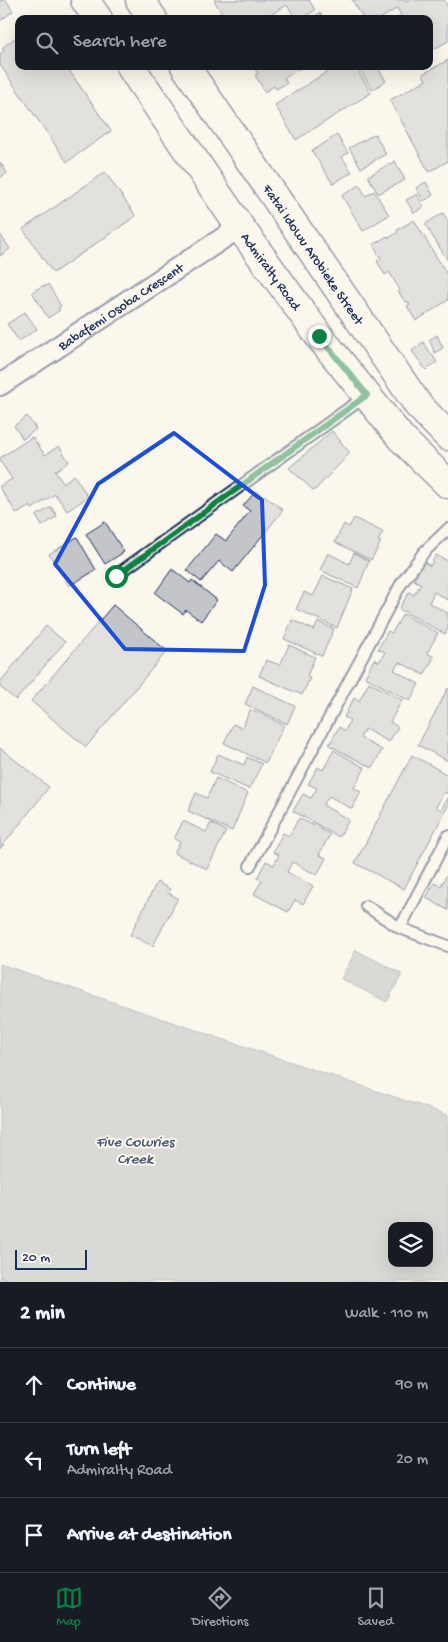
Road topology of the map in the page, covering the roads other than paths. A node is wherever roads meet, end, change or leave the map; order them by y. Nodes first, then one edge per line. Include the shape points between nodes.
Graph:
1 (86, 0) edge
2 (140, 0) edge
3 (95, 15) edge
4 (149, 15) edge
5 (133, 70) edge
6 (188, 70) edge
7 (240, 227) junction
8 (0, 385) edge
9 (367, 395) junction
10 (448, 436) edge
11 (448, 484) edge
12 (448, 529) edge
13 (116, 576) dead end
14 (448, 836) edge
15 (250, 866) dead end
16 (366, 906) dead end
17 (400, 928) junction
18 (448, 946) edge

1 - 3 street
2 - 4 street
5 - 7 street, Admiralty Road
6 - 10 street, Fatai Idowu Arobieke Street via 418,405
7 - 8 street, Babafemi Osoba Crescent
7 - 9 street, Admiralty Road via 319,336
9 - 11 street, Admiralty Road via 401,438
9 - 13 lane
12 - 15 lane via 424,552 401,584
14 - 17 lane
16 - 17 lane
17 - 18 lane

